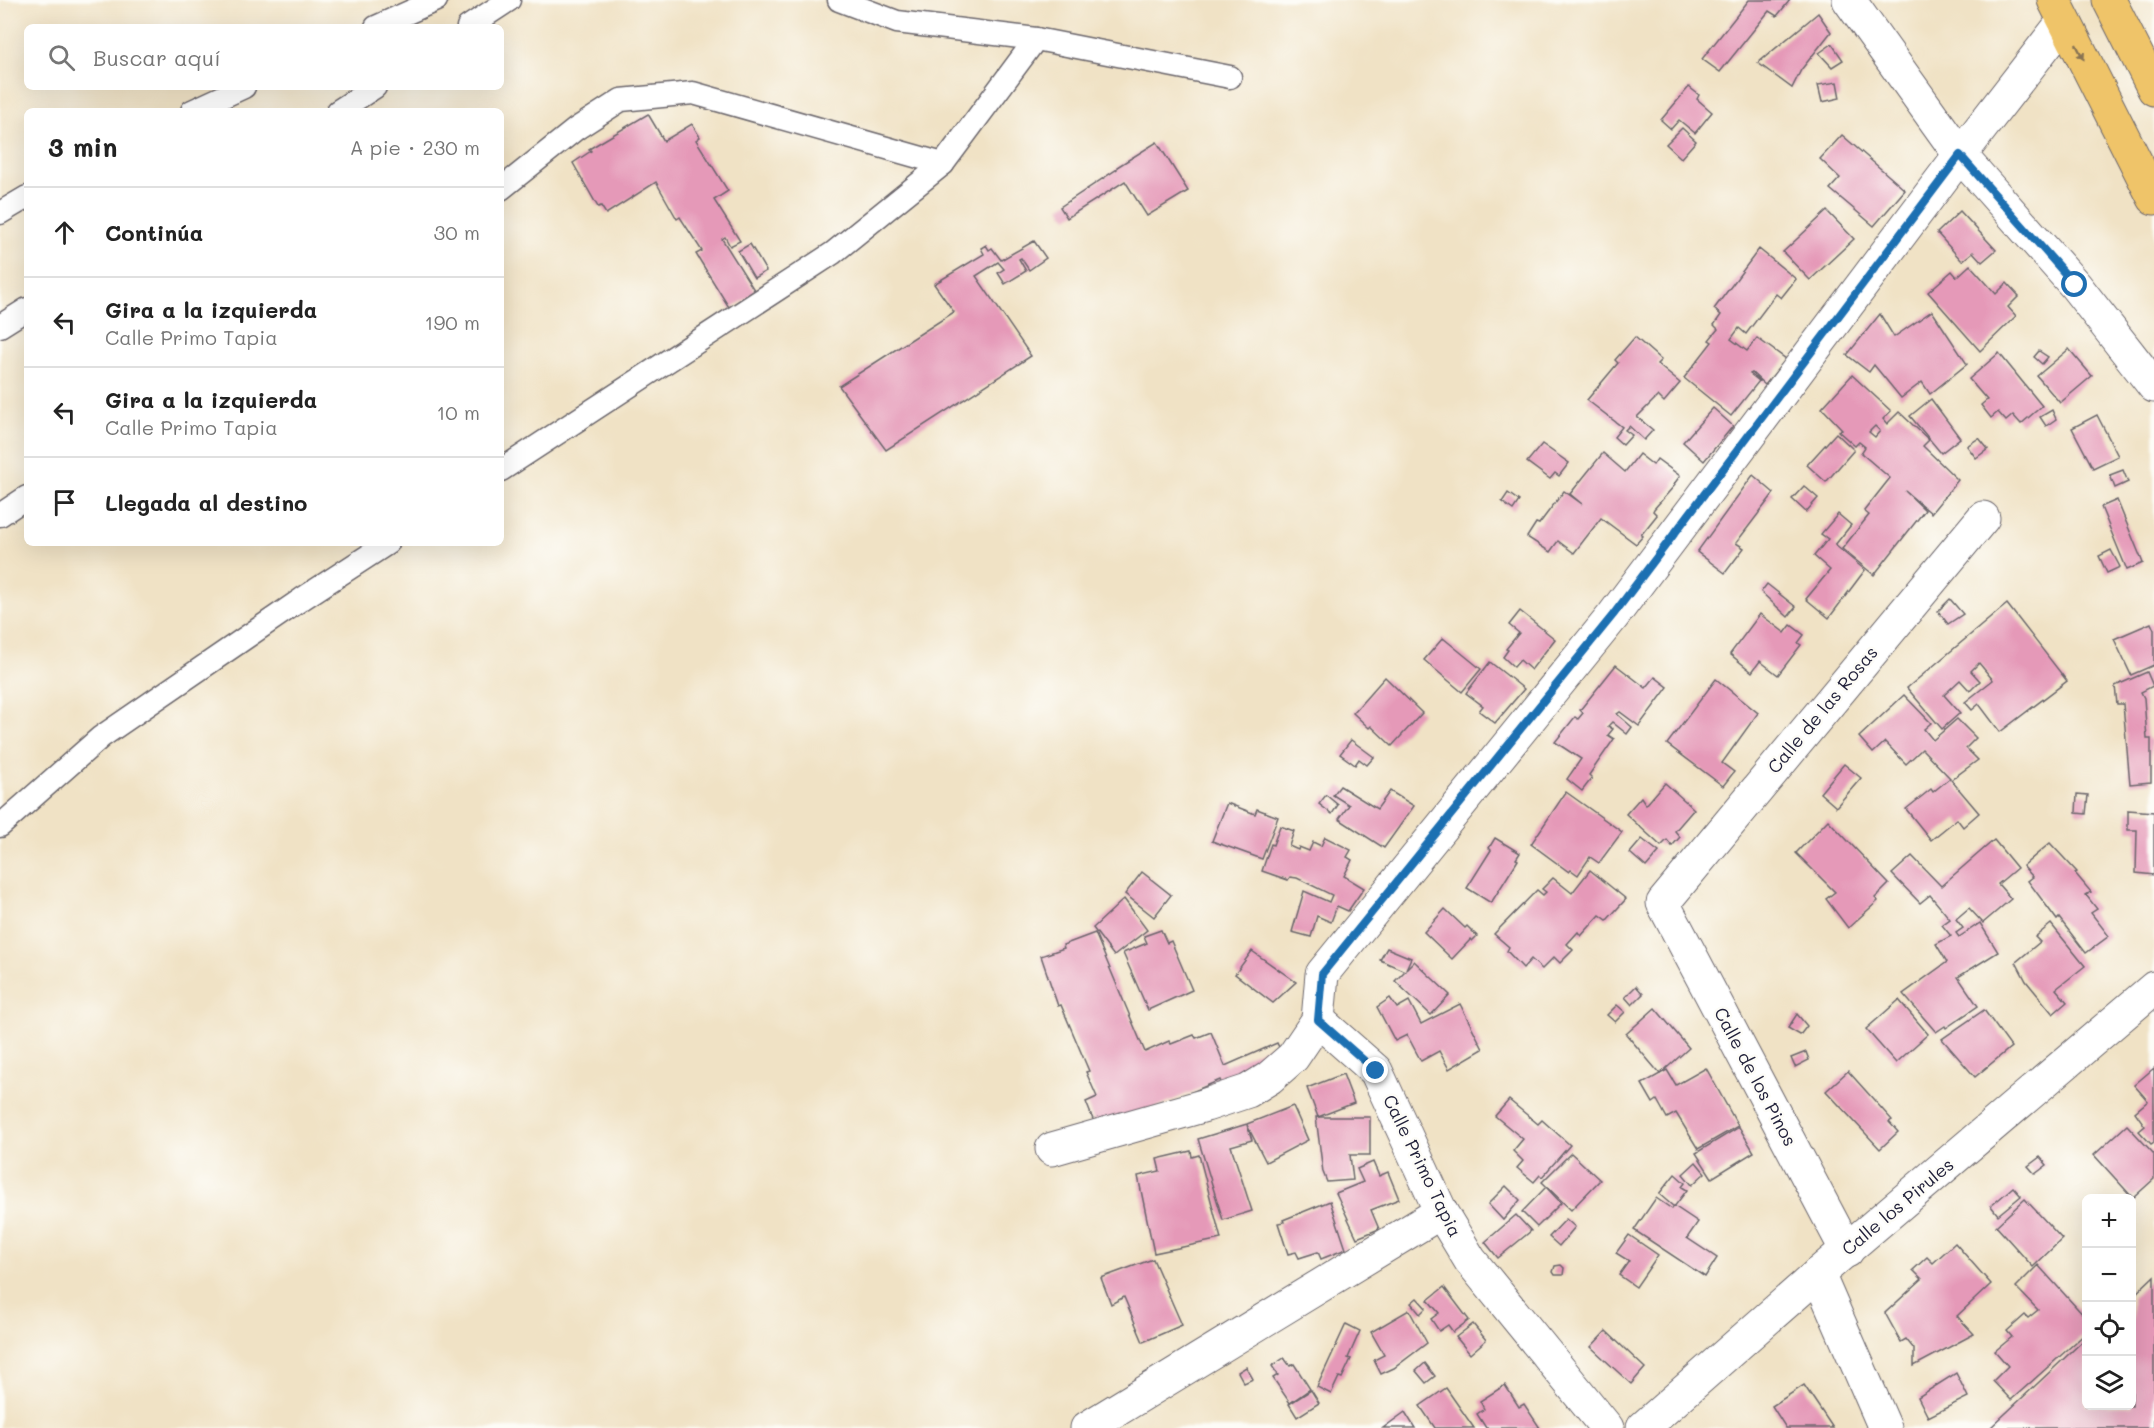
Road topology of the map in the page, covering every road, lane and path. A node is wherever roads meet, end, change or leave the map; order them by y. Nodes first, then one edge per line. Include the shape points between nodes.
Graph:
1 (436, 0) edge
2 (509, 0) edge
3 (839, 0) edge
4 (1849, 0) edge
5 (2109, 0) edge
6 (2059, 10) edge
7 (383, 24) edge
8 (473, 24) edge
9 (1036, 39) junction
10 (1230, 77) dead end
11 (2154, 89) edge
12 (238, 90) edge
13 (370, 90) edge
14 (198, 108) edge
15 (343, 108) edge
16 (1960, 155) junction
17 (943, 164) junction
18 (504, 187) edge
19 (2154, 198) edge
20 (24, 199) edge
21 (0, 213) edge
22 (24, 311) edge
23 (0, 326) edge
24 (2154, 386) edge
25 (504, 468) edge
26 (24, 499) edge
27 (0, 515) edge
28 (1983, 518) dead end
29 (383, 546) edge
30 (0, 826) edge
31 (1663, 903) joint
32 (2154, 988) edge
33 (1318, 1020) junction
34 (1052, 1149) dead end
35 (1441, 1212) junction
36 (1846, 1251) junction
37 (1818, 1274) junction
38 (1087, 1428) edge
39 (1607, 1428) edge
40 (1644, 1428) edge
41 (1885, 1428) edge

1 - 7 lane
2 - 8 lane
3 - 9 lane via 897,22
4 - 16 street
5 - 11 main road
6 - 16 street
6 -> 19 main road
9 - 10 lane
9 - 17 lane
12 - 14 lane
13 - 15 lane
16 - 24 street via 2075,285
16 - 33 street via 1613,615 1322,974
17 - 18 lane via 693,93 621,100 576,129
17 - 25 lane via 833,253
20 - 21 lane
22 - 23 lane
26 - 27 lane
28 - 31 street, Calle de las Rosas
29 - 30 lane via 101,737
31 - 36 street, Calle de los Pinos
32 - 36 street, Calle los Pirules
33 - 34 street via 1293,1057 1248,1091
33 - 35 street, Calle Primo Tapia via 1376,1071
35 - 38 street
35 - 39 street, Calle Primo Tapia via 1470,1260
36 - 37 street, Calle los Pirules
37 - 40 street, Calle los Pirules
37 - 41 street

